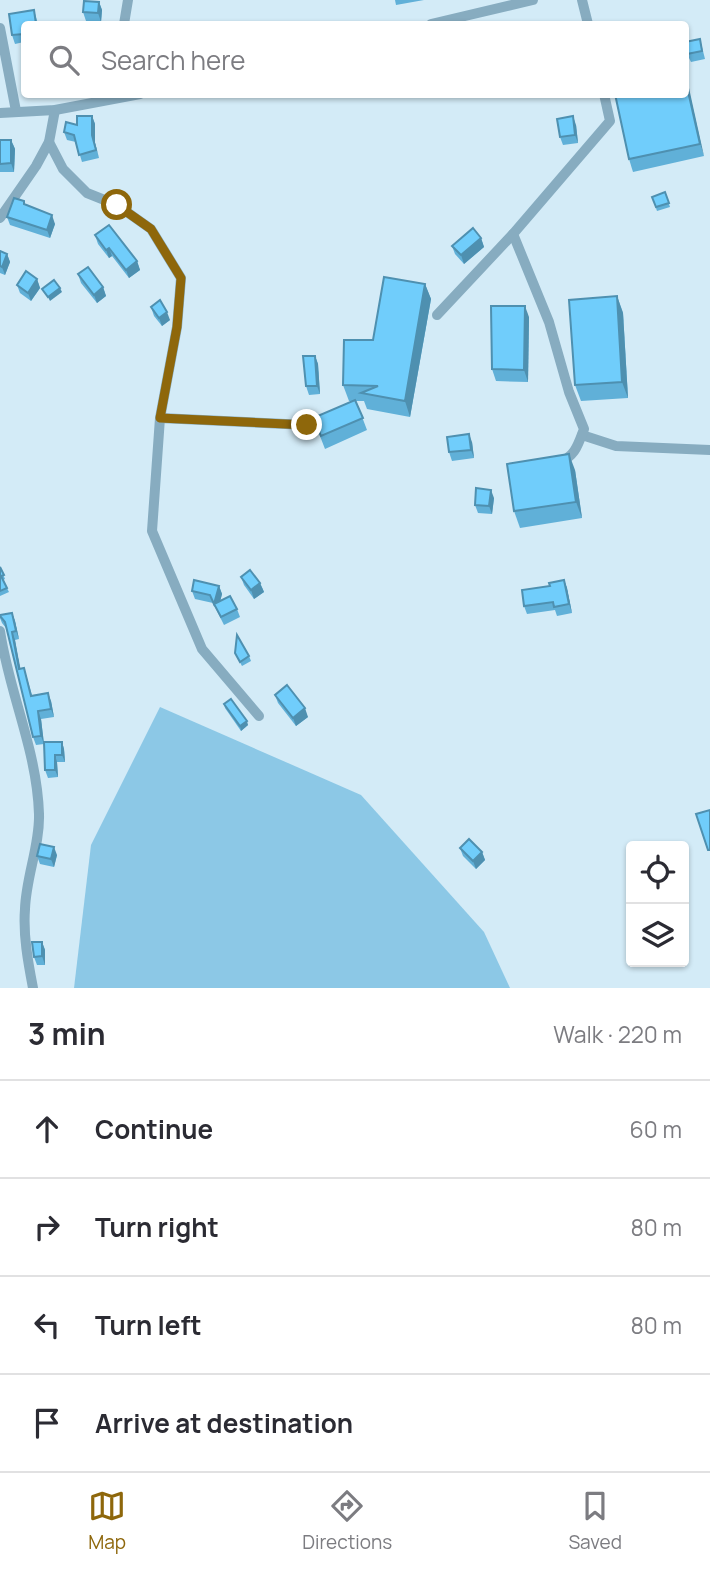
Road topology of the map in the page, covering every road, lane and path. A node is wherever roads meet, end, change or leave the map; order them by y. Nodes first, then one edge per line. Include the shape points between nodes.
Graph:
1 (128, 0) edge
2 (533, 0) edge
3 (582, 0) edge
4 (124, 21) edge
5 (444, 21) edge
6 (587, 21) edge
7 (0, 28) edge
8 (107, 98) edge
9 (605, 98) edge
10 (55, 110) junction
11 (16, 111) junction
12 (0, 113) edge
13 (48, 142) junction
14 (0, 219) edge
15 (513, 234) junction
16 (437, 315) dead end
17 (160, 418) junction
18 (307, 425) dead end
19 (582, 435) junction
20 (710, 450) edge
21 (542, 468) edge
22 (0, 631) edge
23 (259, 716) dead end
24 (33, 988) edge

1 - 4 street
2 - 5 street
3 - 6 street
7 - 11 street
8 - 10 street
9 - 15 street via 610,121
10 - 11 street
10 - 13 street
11 - 12 street
13 - 14 street
13 - 17 street via 63,169 87,193 117,205 151,229 181,278
15 - 16 street
15 - 19 street via 549,322 584,429
17 - 18 street
17 - 23 street via 152,531 202,649
19 - 20 street via 616,446
19 - 21 street via 568,459
22 - 24 street via 33,755 40,816 24,908

